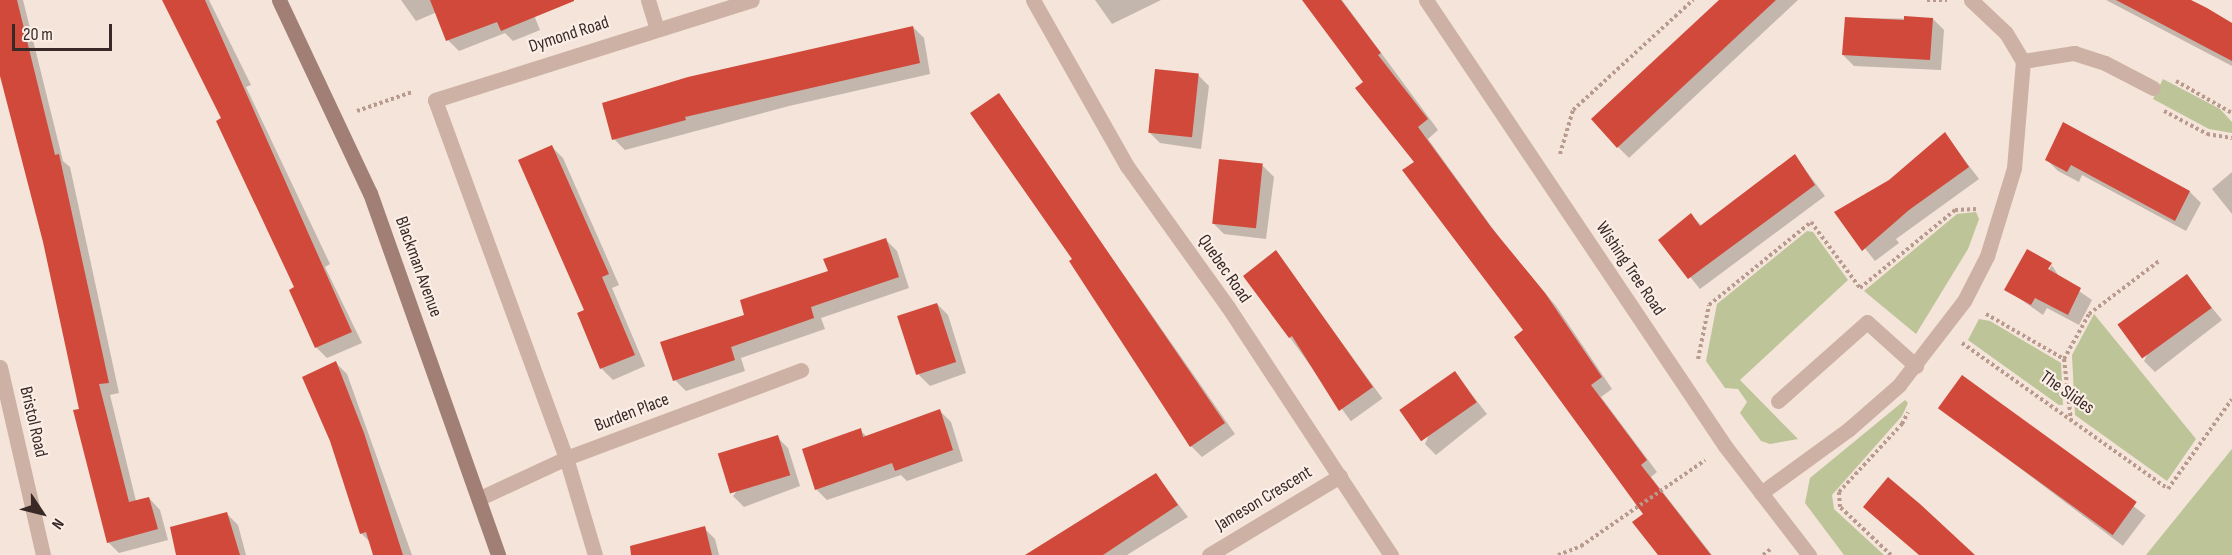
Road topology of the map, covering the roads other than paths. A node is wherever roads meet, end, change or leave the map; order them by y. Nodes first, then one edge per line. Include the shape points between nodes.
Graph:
1 (279, 0) edge
2 (648, 0) edge
3 (752, 0) edge
4 (1034, 0) edge
5 (1426, 0) edge
6 (1971, 0) edge
7 (656, 27) junction
8 (2023, 61) junction
9 (2153, 87) road end
10 (1916, 366) junction
11 (0, 367) edge
12 (801, 370) dead end
13 (1778, 401) dead end
14 (566, 458) junction
15 (1340, 476) junction
16 (1761, 493) junction
17 (480, 498) junction
18 (43, 555) edge
19 (498, 555) edge
20 (595, 555) edge
21 (1209, 555) edge
22 (1391, 555) edge
23 (1809, 555) edge

1 - 17 street, Blackman Avenue via 370,193
2 - 7 street
3 - 7 street, Dymond Road
4 - 15 street, Quebec Road via 1127,166
5 - 16 street, Wishing Tree Road via 1691,396
6 - 8 street via 2006,33
7 - 14 street, Dymond Road via 435,100
8 - 9 street via 2074,53 2105,63
8 - 10 street via 2014,168 1988,256 1964,301
10 - 13 street via 1867,322
10 - 16 street via 1849,429
11 - 18 street, Bristol Road
12 - 14 street, Burden Place
14 - 17 street, Burden Place
14 - 20 street
15 - 21 street, Jameson Crescent
15 - 22 street, Quebec Road
16 - 23 street, Wishing Tree Road
17 - 19 street, Blackman Avenue

